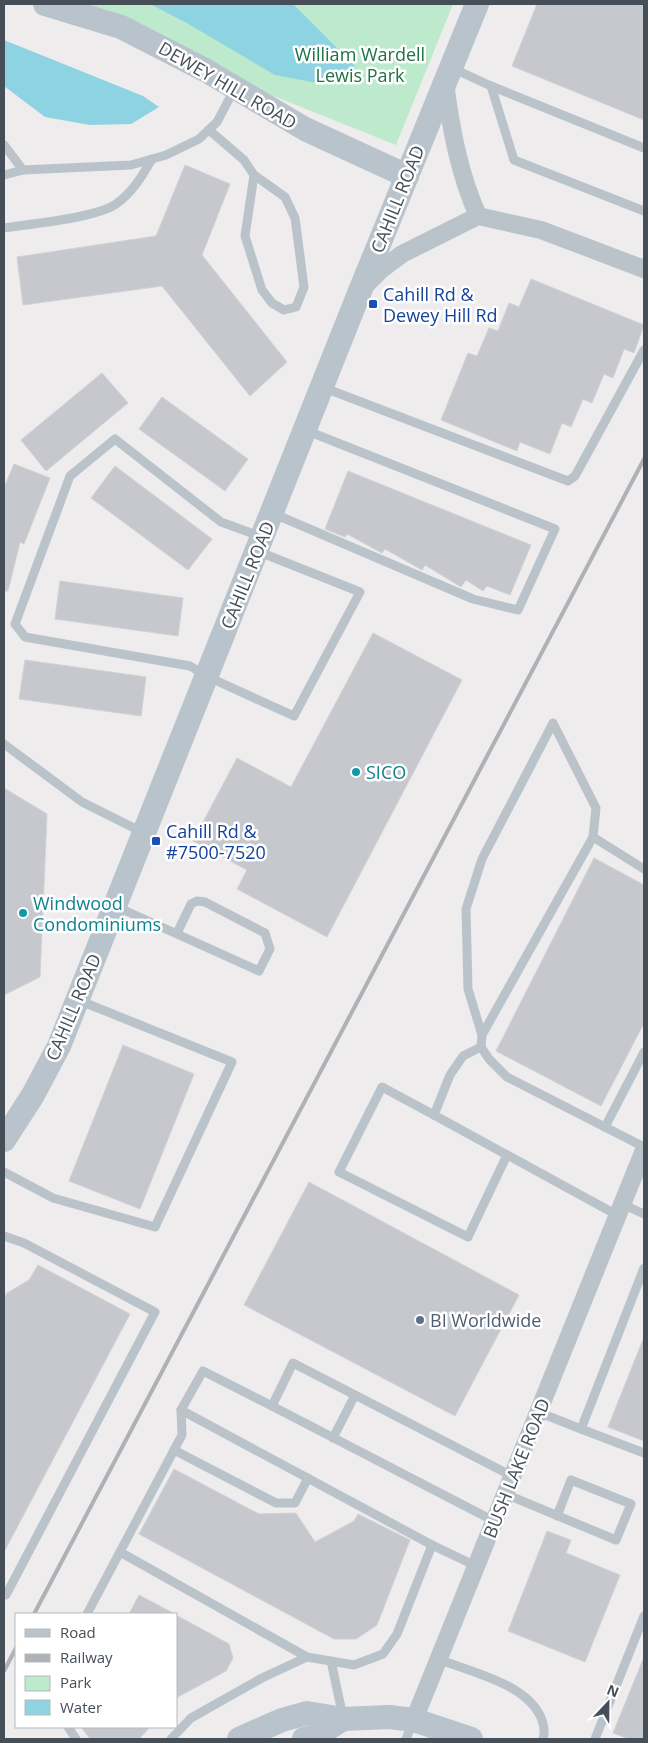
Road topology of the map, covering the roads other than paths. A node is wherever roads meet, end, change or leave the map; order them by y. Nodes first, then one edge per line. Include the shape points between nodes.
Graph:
1 (45, 4) edge
2 (477, 4) edge
3 (448, 74) junction
4 (491, 86) junction
5 (235, 88) junction
6 (209, 130) junction
7 (4, 144) edge
8 (644, 148) edge
9 (152, 159) junction
10 (23, 170) junction
11 (4, 175) edge
12 (254, 175) junction
13 (407, 176) junction
14 (644, 211) edge
15 (478, 216) junction
16 (4, 228) edge
17 (644, 269) edge
18 (360, 291) junction
19 (644, 350) edge
20 (322, 387) junction
21 (305, 430) junction
22 (272, 512) junction
23 (259, 544) junction
24 (206, 676) junction
25 (4, 744) edge
26 (144, 833) junction
27 (593, 837) junction
28 (644, 869) edge
29 (115, 906) junction
30 (177, 933) junction
31 (78, 1000) junction
32 (482, 1035) junction
33 (481, 1047) junction
34 (644, 1052) edge
35 (434, 1115) junction
36 (605, 1127) junction
37 (5, 1135) edge
38 (644, 1153) edge
39 (507, 1155) junction
40 (4, 1172) edge
41 (619, 1210) junction
42 (644, 1214) edge
43 (5, 1239) edge
44 (644, 1268) edge
45 (354, 1396) junction
46 (272, 1406) junction
47 (181, 1410) junction
48 (538, 1412) junction
49 (581, 1429) junction
50 (333, 1438) junction
51 (174, 1450) junction
52 (644, 1453) edge
53 (512, 1476) junction
54 (308, 1478) junction
55 (505, 1494) junction
56 (557, 1516) junction
57 (494, 1521) junction
58 (432, 1545) junction
59 (120, 1552) junction
60 (476, 1566) junction
61 (4, 1593) edge
62 (88, 1613) edge
63 (644, 1616) edge
64 (307, 1657) junction
65 (438, 1659) junction
66 (331, 1661) junction
67 (343, 1719) junction
68 (69, 1728) edge
69 (410, 1730) edge
70 (76, 1739) edge
71 (171, 1739) edge
72 (239, 1739) edge
73 (304, 1739) edge
74 (471, 1739) edge
75 (543, 1739) edge
76 (595, 1739) edge

1 - 5 street, DEWEY HILL ROAD via 121,27
2 - 3 street, CAHILL ROAD
3 - 4 lane
3 - 13 street, CAHILL ROAD
3 - 15 street via 453,141
4 - 8 lane
4 - 14 lane via 514,160
5 - 6 lane via 217,122
5 - 13 street, DEWEY HILL ROAD via 305,129
6 - 9 lane via 199,139
6 - 12 lane via 244,160
7 - 10 lane
9 - 10 lane via 131,165
9 - 16 lane via 137,185 115,205 77,217
10 - 11 lane
12 - 12 lane via 285,197 295,218 304,287 296,307 284,310 272,303 262,290 245,236
13 - 18 street, CAHILL ROAD
15 - 17 street via 541,230
15 - 18 street via 402,254 382,268
18 - 20 street, CAHILL ROAD
19 - 20 lane via 575,476 568,481
20 - 21 street, CAHILL ROAD
21 - 22 street, CAHILL ROAD
21 - 22 lane via 555,529 518,610 473,599
22 - 23 street, CAHILL ROAD
23 - 24 street, CAHILL ROAD
23 - 24 lane via 360,592 294,716
23 - 24 lane via 221,522 115,439 70,476 15,624 25,637 190,666
24 - 26 street, CAHILL ROAD
25 - 26 lane via 82,802
26 - 29 street, CAHILL ROAD
27 - 28 lane
27 - 32 lane
27 - 32 lane via 596,808 553,723 482,859 466,908 468,990
29 - 30 lane
29 - 31 street, CAHILL ROAD
30 - 30 lane via 259,971 270,949 265,933 197,900
31 - 37 street, CAHILL ROAD via 59,1046 33,1095
31 - 40 lane via 232,1062 156,1227 53,1198
32 - 33 lane
33 - 35 lane via 463,1056 450,1075
33 - 36 lane via 507,1078
34 - 36 lane
35 - 39 lane
35 - 39 lane via 382,1087 339,1172 468,1237
36 - 38 lane
38 - 41 street, BUSH LAKE ROAD
39 - 41 lane
41 - 42 lane
41 - 48 street, BUSH LAKE ROAD
43 - 61 lane via 24,1243 154,1312 6,1595
44 - 49 lane
45 - 46 lane via 293,1364
45 - 50 lane
45 - 53 lane
46 - 47 lane via 203,1371
46 - 50 lane
47 - 51 lane via 182,1435
47 - 54 lane
48 - 49 lane
48 - 53 street, BUSH LAKE ROAD
49 - 52 lane
50 - 57 lane
51 - 54 lane via 276,1503 295,1502
51 - 59 lane
53 - 55 street, BUSH LAKE ROAD
54 - 58 lane
55 - 56 lane
55 - 57 street, BUSH LAKE ROAD
56 - 56 lane via 616,1540 631,1504 571,1480
57 - 60 street, BUSH LAKE ROAD
58 - 60 lane
58 - 66 lane via 397,1634 382,1654 354,1665
59 - 62 lane
59 - 64 lane
60 - 65 street, BUSH LAKE ROAD
63 - 76 lane
64 - 66 lane
64 - 71 lane via 191,1718
65 - 69 street, BUSH LAKE ROAD
65 - 75 lane via 523,1694 538,1711 543,1723
66 - 67 lane
67 - 69 street via 389,1717
67 - 72 street via 307,1713
67 - 73 street via 316,1736
68 - 70 lane
69 - 74 street

